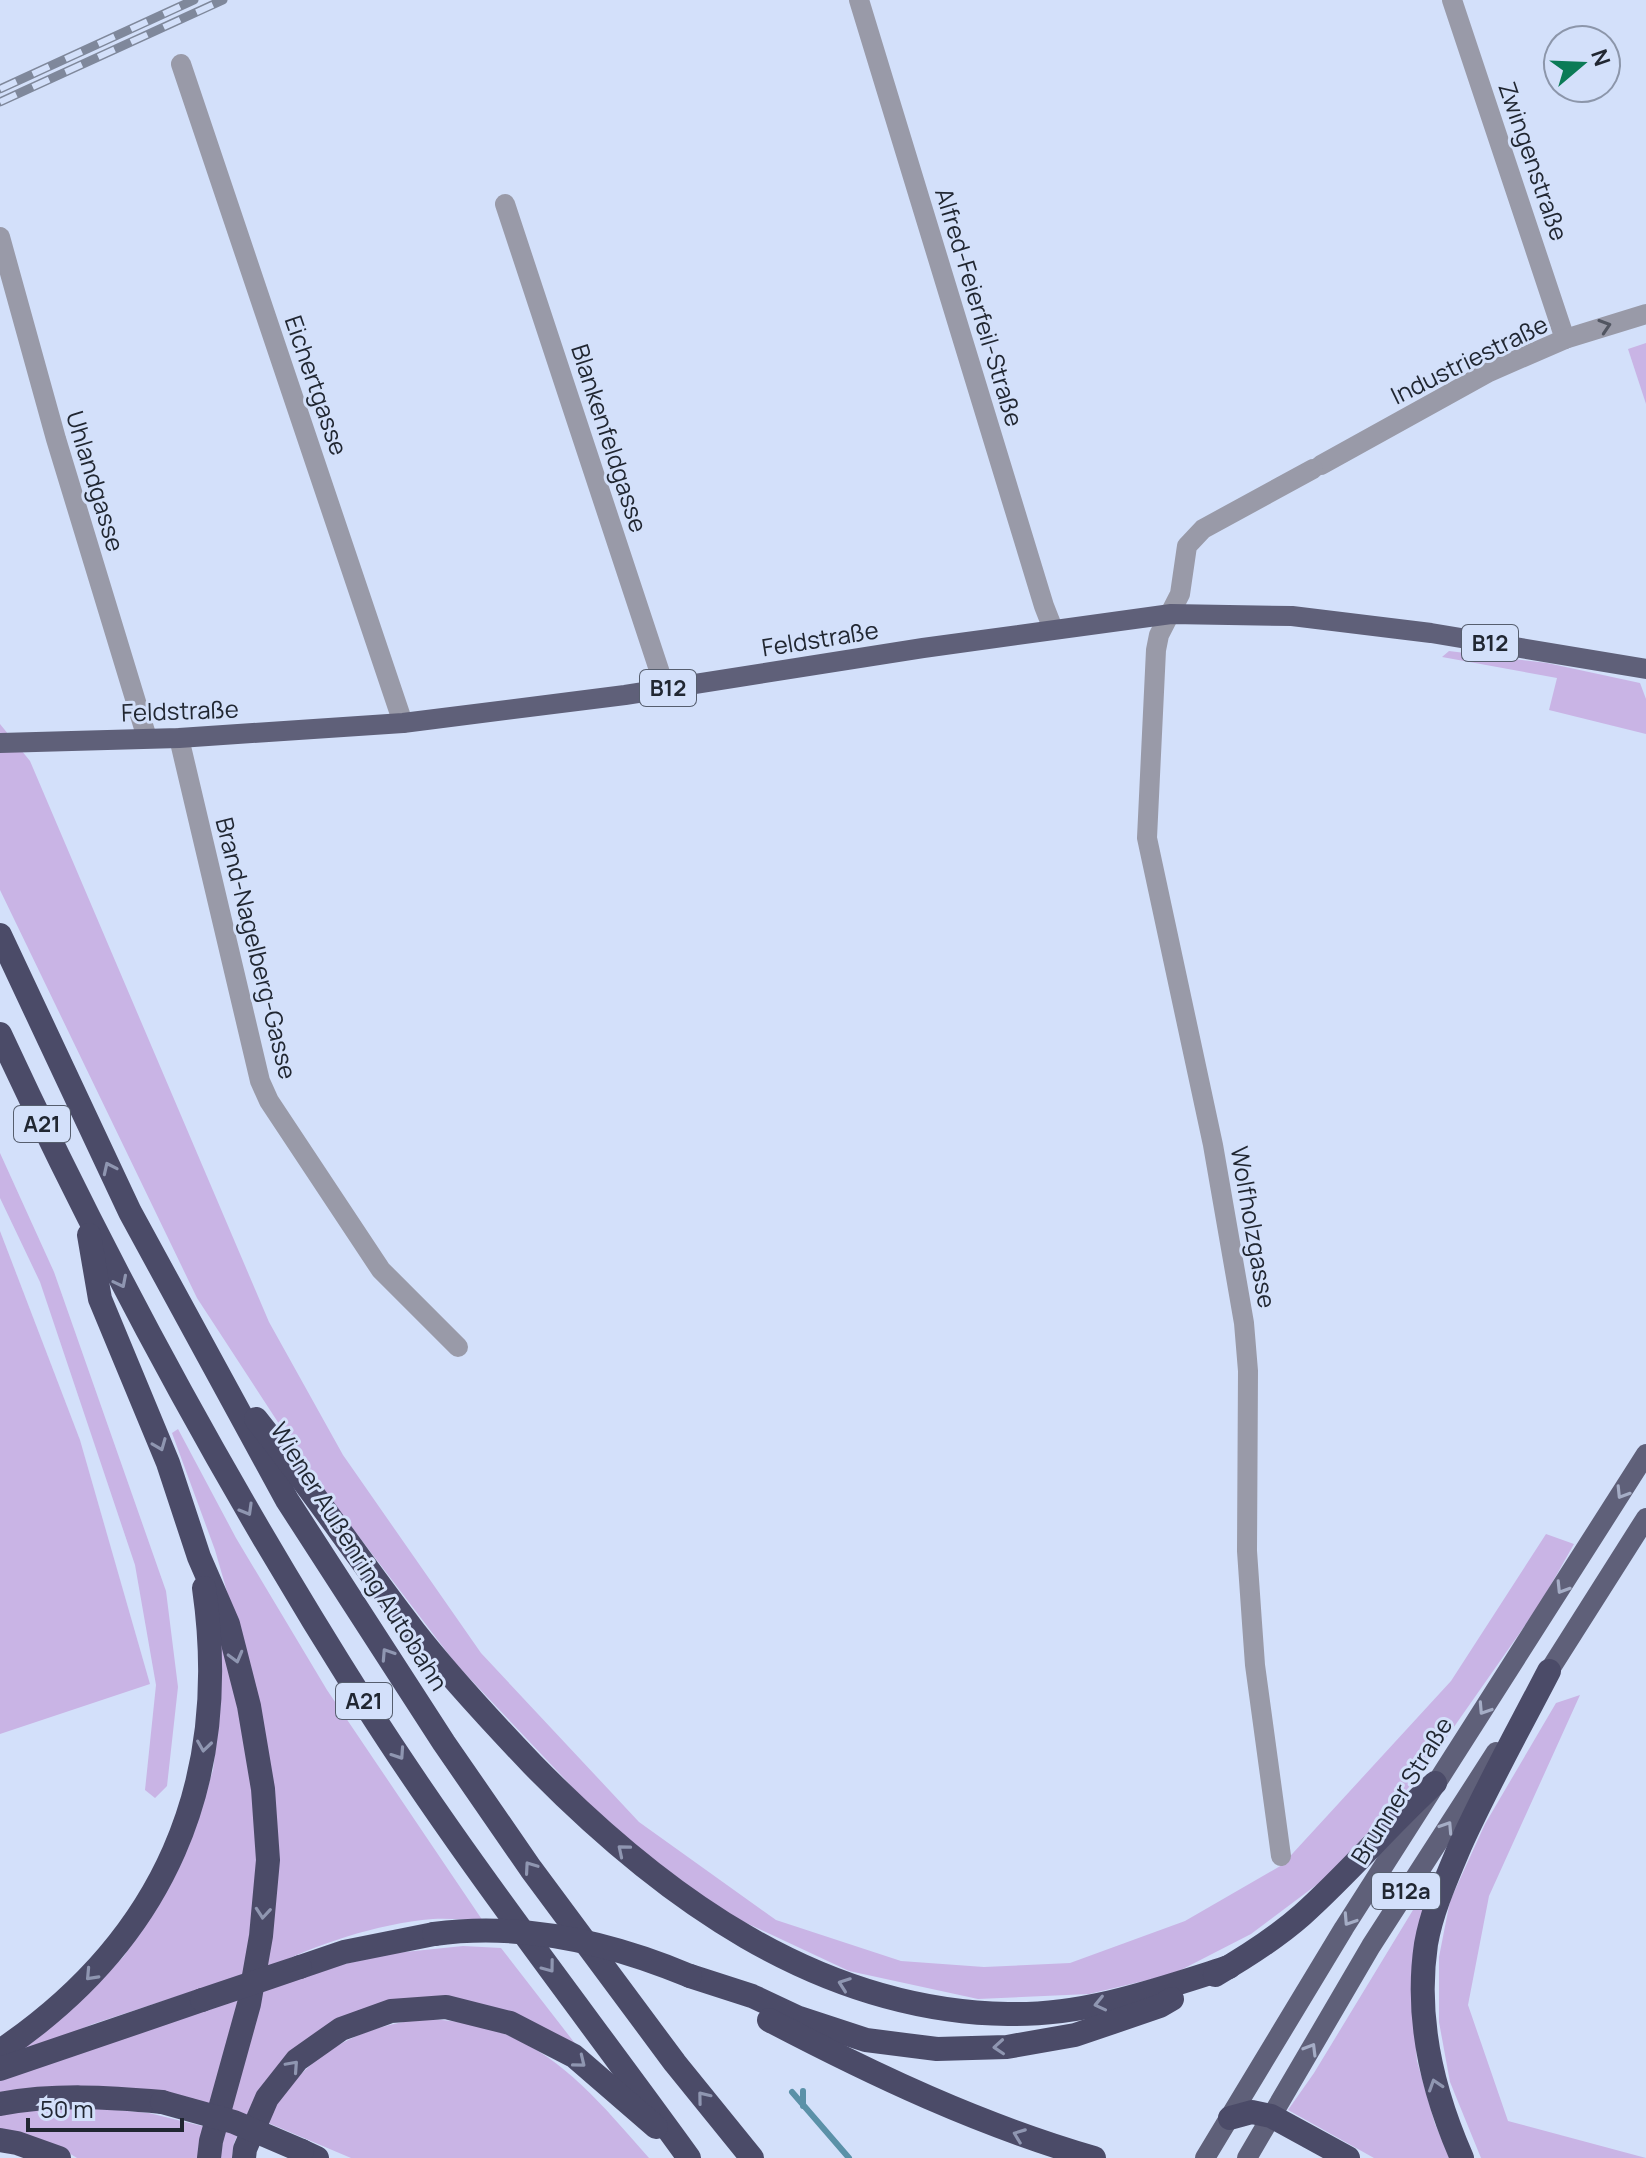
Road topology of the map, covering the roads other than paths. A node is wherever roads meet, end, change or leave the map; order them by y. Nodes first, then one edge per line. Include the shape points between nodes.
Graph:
1 (859, 0) edge
2 (1452, 0) edge
3 (181, 64) dead end
4 (505, 204) dead end
5 (0, 237) edge
6 (1646, 314) edge
7 (1565, 339) junction
8 (1171, 614) junction
9 (1053, 629) junction
10 (1646, 669) edge
11 (665, 688) junction
12 (403, 723) junction
13 (147, 738) junction
14 (179, 738) junction
15 (0, 743) edge
16 (0, 935) edge
17 (0, 1034) edge
18 (85, 1213) junction
19 (458, 1347) dead end
20 (210, 1362) junction
21 (1646, 1454) edge
22 (1646, 1518) edge
23 (199, 1557) junction
24 (1549, 1671) junction
25 (1435, 1783) junction
26 (1281, 1856) dead end
27 (1229, 1967) junction
28 (690, 1976) junction
29 (0, 2051) edge
30 (0, 2069) edge
31 (0, 2104) edge
32 (1271, 2116) junction
33 (1230, 2118) junction
34 (0, 2140) edge
35 (309, 2154) edge
36 (59, 2158) edge
37 (209, 2158) edge
38 (244, 2158) edge
39 (689, 2158) edge
40 (752, 2158) edge
41 (1094, 2158) edge
42 (1205, 2158) edge
43 (1247, 2158) edge
44 (1348, 2158) edge
45 (1462, 2158) edge

1 - 9 street, Alfred-Feierfeil-Straße
2 - 7 street, Zwingenstraße
3 - 12 street, Eichertgasse
4 - 11 street, Blankenfeldgasse
5 - 13 street, Uhlandgasse
7 -> 6 street, Industriestraße
7 - 8 street, Industriestraße via 1489,372 1203,529 1187,546 1180,594
8 - 9 main road, Feldstraße / B12
8 - 10 main road, Feldstraße / B12 via 1292,616
8 - 26 street, Wolfholzgasse via 1156,650 1147,838 1213,1145 1244,1323 1247,1551 1255,1665
9 - 11 main road, Feldstraße / B12
11 - 12 main road, Feldstraße / B12
12 - 14 main road, Feldstraße / B12
13 - 14 main road, Feldstraße / B12
13 - 15 main road, Feldstraße / B12
14 - 19 street, Brand-Nagelberg-Gasse via 269,1101 381,1270
20 -> 16 highway, Wiener Außenring Autobahn / A21 via 130,1212
17 - 18 highway, A21
18 -> 23 highway via 100,1299 168,1463
18 -> 39 highway, A21 via 252,1519 367,1705 496,1896
27 -> 20 highway via 1071,2010 1009,2014 942,2009 879,1996 816,1973 742,1936 660,1881 585,1818 496,1726 415,1632
40 -> 20 highway, Wiener Außenring Autobahn / A21 via 675,2063 444,1743 287,1500
21 -> 25 main road, Brunner Straße / B12a
22 - 24 main road, B12a
23 -> 29 highway via 211,1700 186,1822 164,1874 120,1945 71,1997
23 -> 37 highway via 228,1624 249,1706 268,1860 249,2004
32 -> 24 main road, B12a via 1371,1946
45 -> 24 highway via 1430,2066 1422,2002 1427,1943 1444,1883 1474,1816
25 - 27 highway via 1301,1916
25 -> 33 main road, Brunner Straße / B12a
27 -> 28 highway via 1160,2006 1075,2035 1007,2047 937,2049 866,2040
28 - 30 highway, bridge via 580,1940 515,1933 434,1934 344,1952
41 -> 28 highway via 929,2100
31 - 35 highway, bridge via 60,2097 162,2102 234,2122
32 - 33 highway via 1252,2112
32 - 43 main road, B12a
32 - 44 highway
33 - 42 main road, Brunner Straße / B12a
34 - 36 highway
38 -> 39 highway via 267,2098 297,2060 341,2029 391,2011 446,2007 510,2023 574,2056

